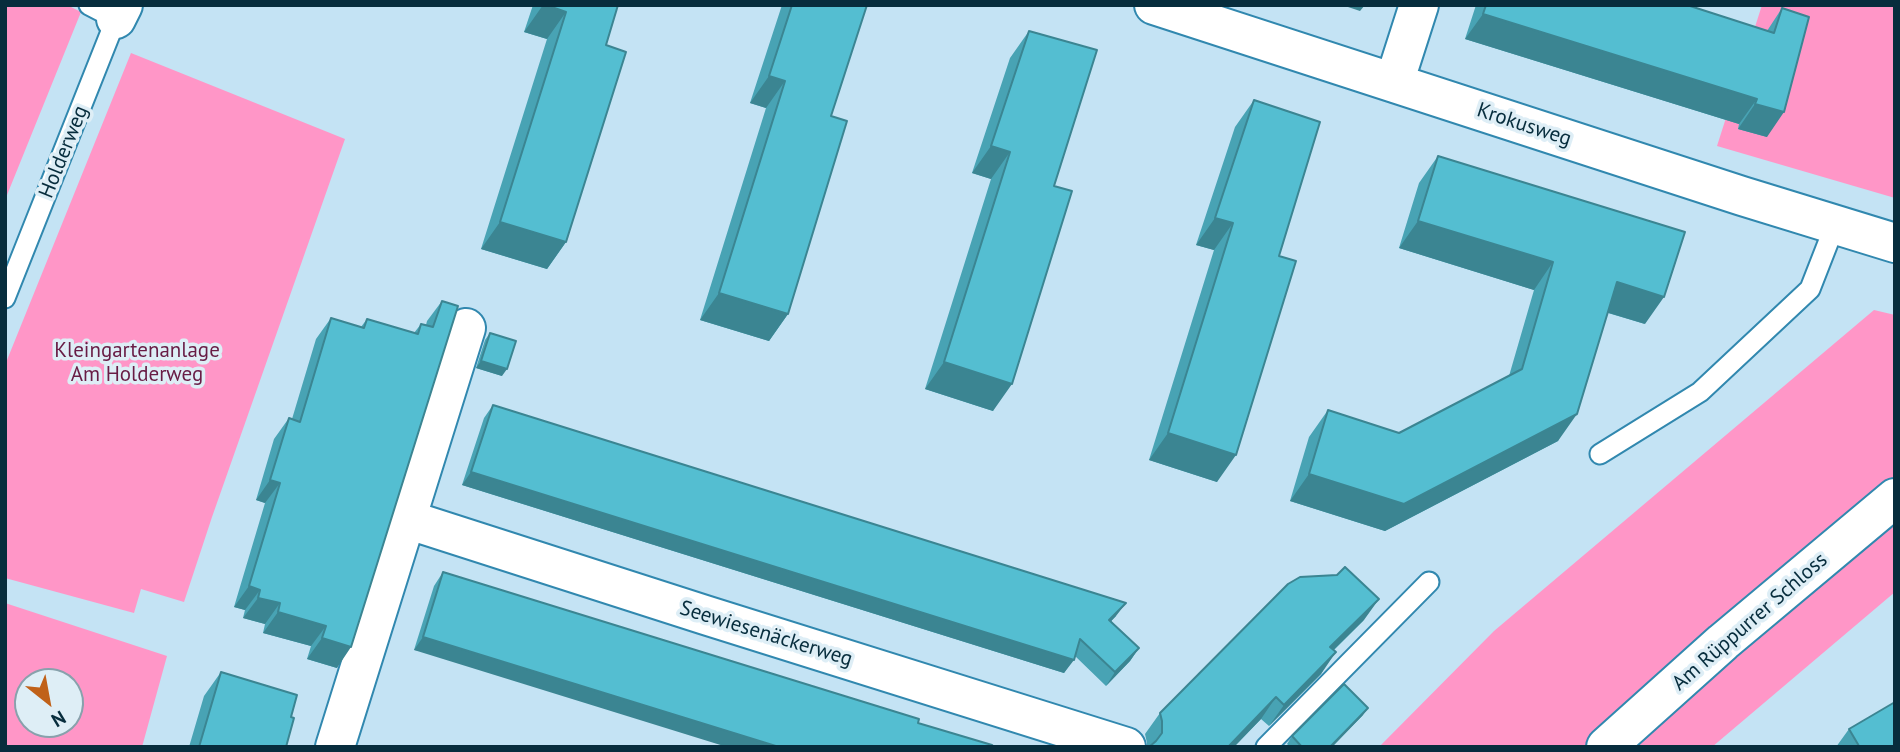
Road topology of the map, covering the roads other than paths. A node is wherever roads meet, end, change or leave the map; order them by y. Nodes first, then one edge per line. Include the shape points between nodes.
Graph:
1 (1154, 5) edge
2 (1419, 5) edge
3 (109, 10) edge
4 (1394, 83) junction
5 (1835, 225) junction
6 (1895, 243) edge
7 (5, 298) edge
8 (466, 328) dead end
9 (1600, 454) dead end
10 (1895, 498) edge
11 (406, 519) junction
12 (1429, 582) dead end
13 (335, 747) edge
14 (1126, 747) edge
15 (1266, 747) edge
16 (1606, 747) edge

1 - 4 street, Krokusweg
2 - 4 street
3 - 7 lane, Holderweg
4 - 5 street, Krokusweg
5 - 6 street, Krokusweg
5 - 9 lane via 1810,289 1700,392
8 - 11 street
10 - 16 street, Am Rüppurrer Schloss
11 - 13 street
11 - 14 street, Seewiesenäckerweg
12 - 15 lane

